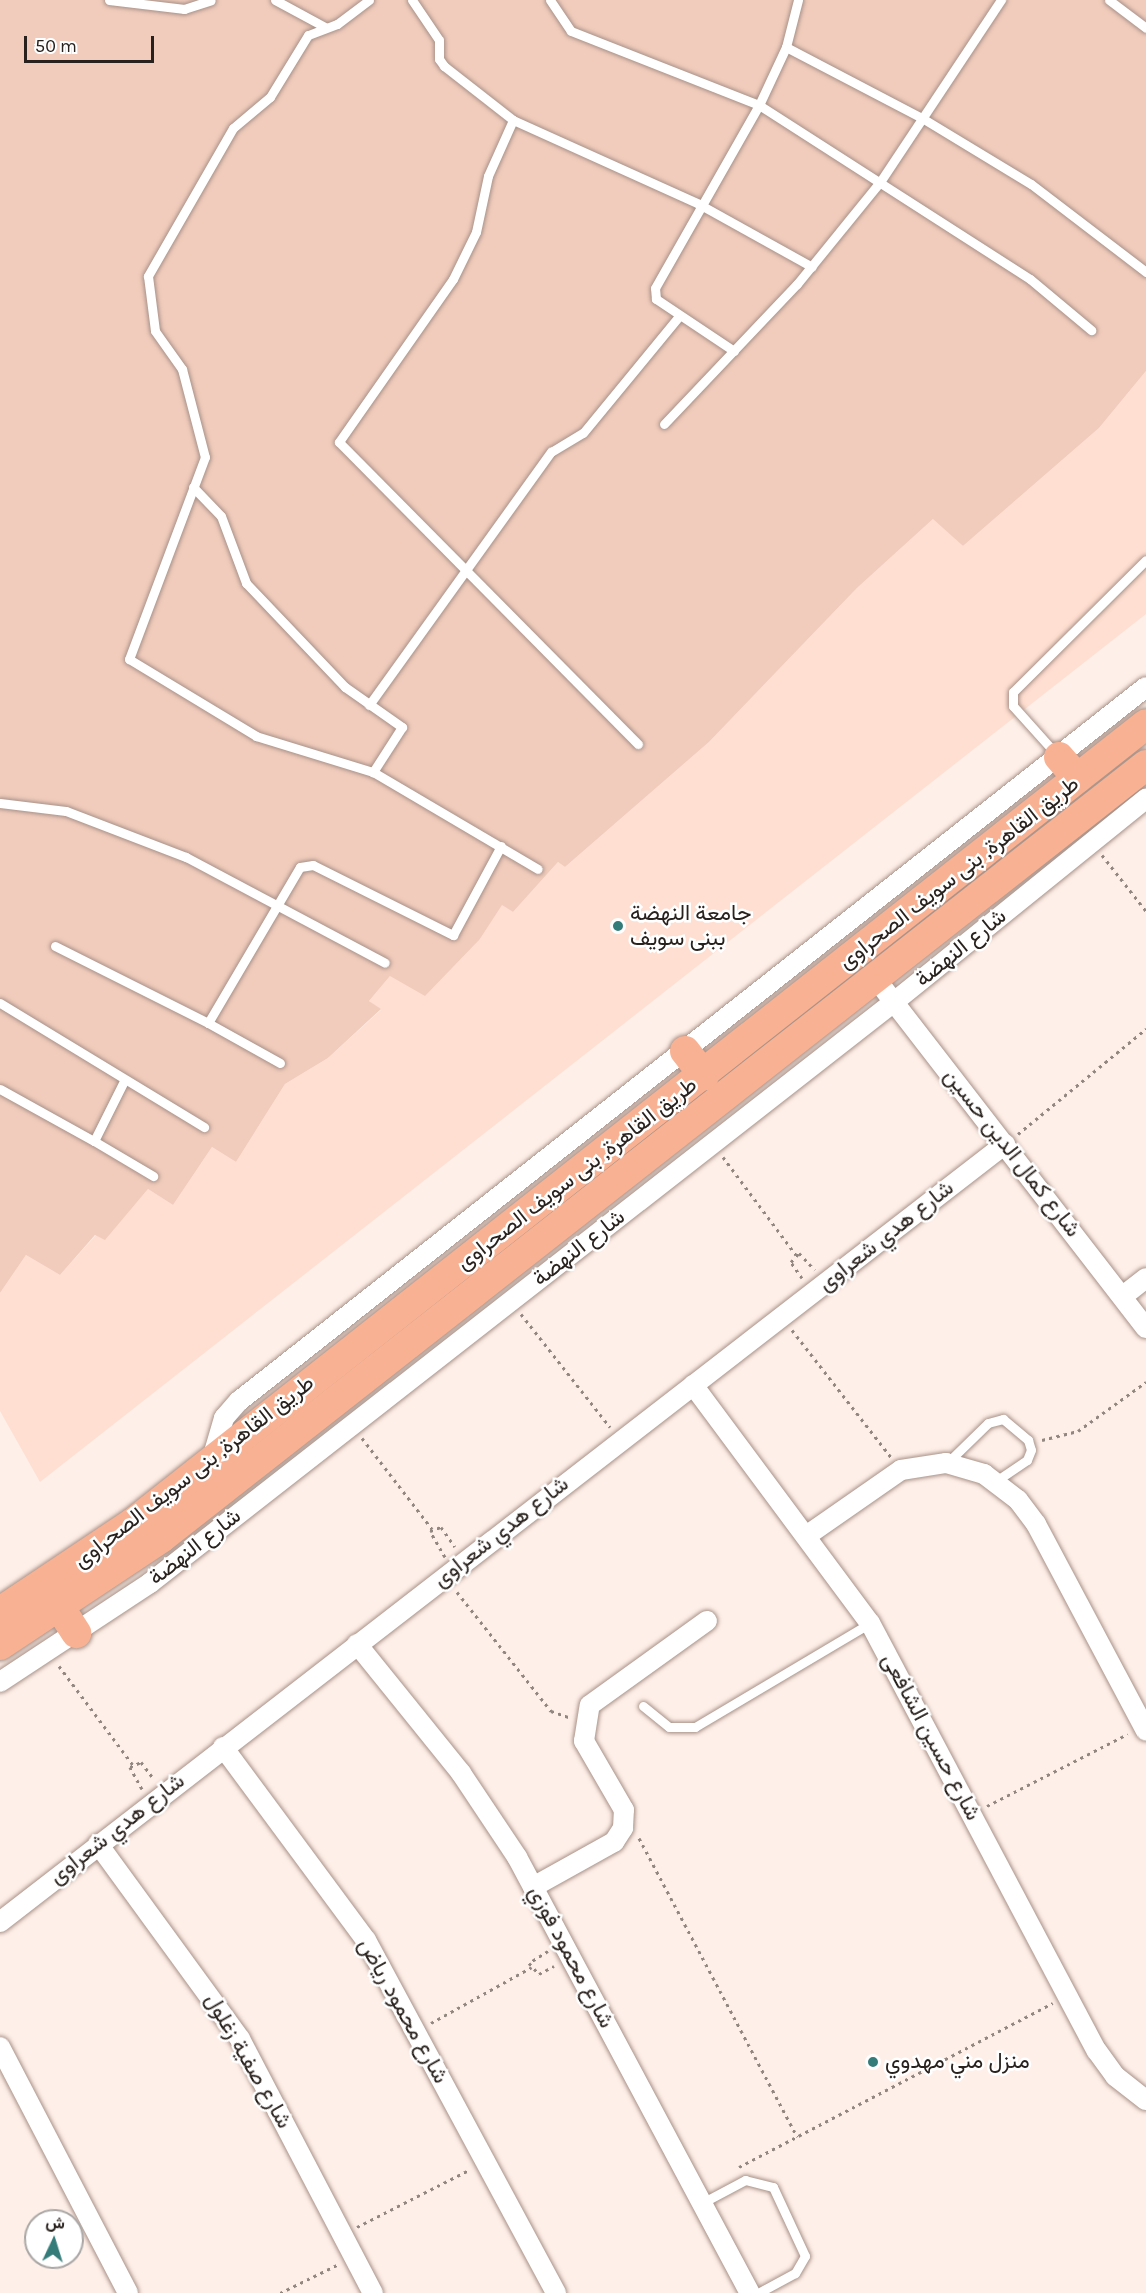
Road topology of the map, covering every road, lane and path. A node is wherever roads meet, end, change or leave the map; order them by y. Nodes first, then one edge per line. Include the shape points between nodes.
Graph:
1 (109, 0) edge
2 (211, 0) edge
3 (275, 0) edge
4 (369, 0) edge
5 (412, 0) edge
6 (550, 0) edge
7 (798, 0) edge
8 (1001, 0) edge
9 (1109, 0) edge
10 (325, 27) junction
11 (1146, 28) edge
12 (786, 47) junction
13 (759, 105) junction
14 (922, 118) junction
15 (513, 120) junction
16 (880, 182) junction
17 (699, 204) junction
18 (812, 267) junction
19 (1146, 272) edge
20 (679, 316) junction
21 (1091, 330) dead end
22 (734, 351) junction
23 (664, 424) dead end
24 (193, 487) junction
25 (1146, 560) edge
26 (463, 573) junction
27 (1146, 687) edge
28 (369, 705) junction
29 (1146, 724) edge
30 (638, 744) dead end
31 (1146, 765) edge
32 (1068, 768) junction
33 (373, 772) junction
34 (1146, 799) edge
35 (0, 803) edge
36 (1092, 842) junction
37 (501, 846) junction
38 (538, 869) dead end
39 (279, 904) junction
40 (1146, 911) edge
41 (55, 946) dead end
42 (385, 963) dead end
43 (876, 979) junction
44 (894, 1002) junction
45 (0, 1003) edge
46 (208, 1023) junction
47 (1146, 1029) edge
48 (685, 1051) junction
49 (280, 1063) dead end
50 (704, 1075) junction
51 (124, 1081) junction
52 (0, 1089) edge
53 (204, 1127) dead end
54 (94, 1141) junction
55 (712, 1144) junction
56 (1005, 1144) junction
57 (153, 1176) dead end
58 (796, 1255) junction
59 (1146, 1278) edge
60 (819, 1288) junction
61 (1123, 1296) junction
62 (511, 1301) junction
63 (782, 1316) junction
64 (1146, 1328) edge
65 (1146, 1382) edge
66 (308, 1385) junction
67 (693, 1385) junction
68 (326, 1409) junction
69 (352, 1425) junction
70 (621, 1440) junction
71 (1028, 1440) junction
72 (212, 1459) junction
73 (946, 1463) junction
74 (901, 1470) junction
75 (996, 1481) junction
76 (432, 1529) junction
77 (808, 1534) junction
78 (454, 1569) junction
79 (60, 1608) junction
80 (0, 1612) edge
81 (707, 1621) dead end
82 (870, 1623) junction
83 (76, 1633) junction
84 (357, 1644) junction
85 (0, 1645) edge
86 (48, 1651) junction
87 (0, 1682) edge
88 (643, 1706) dead end
89 (585, 1713) junction
90 (1145, 1729) edge
91 (223, 1747) junction
92 (133, 1765) junction
93 (158, 1797) junction
94 (624, 1810) junction
95 (972, 1814) junction
96 (98, 1844) junction
97 (533, 1887) junction
98 (0, 1922) edge
99 (567, 1950) junction
100 (532, 1967) junction
101 (1067, 1995) junction
102 (416, 2031) junction
103 (2, 2054) edge
104 (1146, 2100) edge
105 (797, 2137) junction
106 (486, 2162) junction
107 (736, 2169) dead end
108 (702, 2204) junction
109 (342, 2234) junction
110 (354, 2256) junction
111 (128, 2293) edge
112 (280, 2293) edge
113 (373, 2293) edge
114 (556, 2293) edge
115 (750, 2293) edge
116 (758, 2293) edge

1 - 2 lane via 184,9
3 - 10 lane
4 - 10 lane via 338,24
5 - 15 lane via 439,40 438,59 467,87
6 - 13 lane via 571,31
7 - 12 lane
8 - 14 lane
9 - 11 lane
10 - 24 lane via 308,35 270,97 233,128 148,276 155,331 182,369 205,443
12 - 13 lane
12 - 14 lane
13 - 16 lane
13 - 17 lane
14 - 16 lane
14 - 19 lane via 1031,184
15 - 17 lane
15 - 26 lane via 488,176 476,232 453,279 339,442
16 - 18 lane
16 - 21 lane via 1030,279
17 - 18 lane
17 - 20 lane via 655,288 656,299
18 - 22 lane
20 - 22 lane
20 - 26 lane via 583,433 551,452
22 - 23 lane
24 - 28 lane via 221,516 246,583
24 - 33 lane via 129,659 256,736
25 - 32 lane via 1013,692 1013,706
26 - 28 lane
26 - 30 lane
27 - 32 street
28 - 33 lane via 402,727
29 - 32 main road, طريق القاهرة, بنى سويف الصحراوى
31 - 43 main road, طريق القاهرة, بنى سويف الصحراوى
32 - 48 street
32 - 50 main road, طريق القاهرة, بنى سويف الصحراوى
33 - 37 lane
34 - 36 street, شارع النهضة
35 - 39 lane via 35,804 105,824 186,857
36 - 40 path
36 - 44 street, شارع النهضة
37 - 38 lane
37 - 39 lane via 453,935 313,865 300,867
39 - 42 lane
39 - 46 lane
41 - 46 lane
43 - 44 street, شارع كمال الدين حسين
43 - 68 main road, طريق القاهرة, بنى سويف الصحراوى
44 - 55 street, شارع النهضة
44 - 56 street, شارع كمال الدين حسين
45 - 51 lane
46 - 49 lane
47 - 56 path
48 - 50 main road
48 - 72 street via 230,1409
50 - 66 main road, طريق القاهرة, بنى سويف الصحراوى
51 - 53 lane
51 - 54 lane
52 - 54 lane
54 - 57 lane
55 - 58 path
55 - 62 street, شارع النهضة
56 - 60 street, شارع هدي شعراوى
56 - 61 street, شارع كمال الدين حسين
58 - 60 path via 803,1254
58 - 60 path via 791,1263
59 - 61 street
60 - 63 street, شارع هدي شعراوى
61 - 64 street, شارع كمال الدين حسين
62 - 69 street, شارع النهضة
62 - 70 path
63 - 67 street, شارع هدي شعراوى
63 - 74 path
65 - 71 path via 1078,1431
66 - 68 main road
66 - 72 main road, طريق القاهرة, بنى سويف الصحراوى
67 - 70 street, شارع هدي شعراوى
67 - 77 street, شارع حسين الشافعى
68 - 79 main road, طريق القاهرة, بنى سويف الصحراوى via 161,1538
69 - 76 path
69 - 83 street, شارع النهضة via 150,1583
70 - 78 street, شارع هدي شعراوى
71 - 73 lane via 1008,1421 993,1420
71 - 75 lane via 1027,1460
72 - 80 main road, طريق القاهرة, بنى سويف الصحراوى via 92,1553
73 - 74 street
73 - 75 street
74 - 77 street
75 - 90 street via 1036,1524
76 - 78 path via 430,1536
76 - 78 path via 441,1527
77 - 82 street, شارع حسين الشافعى
78 - 84 street, شارع هدي شعراوى
78 - 89 path via 551,1711 566,1718
79 - 83 main road
79 - 85 main road, طريق القاهرة, بنى سويف الصحراوى
81 - 89 street via 603,1692
82 - 88 lane via 695,1727 669,1727
82 - 95 street, شارع حسين الشافعى
83 - 86 street, شارع النهضة
84 - 91 street, شارع هدي شعراوى
84 - 97 street, شارع محمود فوزي via 461,1773
86 - 87 street, شارع النهضة
86 - 92 path
89 - 94 street via 587,1750
90 - 95 path
91 - 93 street, شارع هدي شعراوى
91 - 102 street, شارع محمود رياض via 348,1913
92 - 93 path via 130,1773
92 - 93 path via 142,1764
93 - 96 street, شارع هدي شعراوى
94 - 97 street via 623,1828 614,1842
94 - 105 path
95 - 101 street, شارع حسين الشافعى
96 - 98 street, شارع هدي شعراوى
96 - 109 street, شارع صفية زغلول via 240,2039
97 - 99 street, شارع محمود فوزي
99 - 100 path via 531,1960
99 - 100 path via 539,1974
99 - 108 street, شارع محمود فوزي
100 - 102 path
101 - 104 street, شارع حسين الشافعى via 1105,2064
101 - 105 path
102 - 106 street, شارع محمود رياض
103 - 111 street
105 - 107 path
106 - 109 path
106 - 114 street, شارع محمود رياض
108 - 115 street, شارع محمود فوزي
108 - 116 lane via 745,2180 773,2187 805,2256 795,2272
109 - 110 street, شارع صفية زغلول
110 - 112 path
110 - 113 street, شارع صفية زغلول

